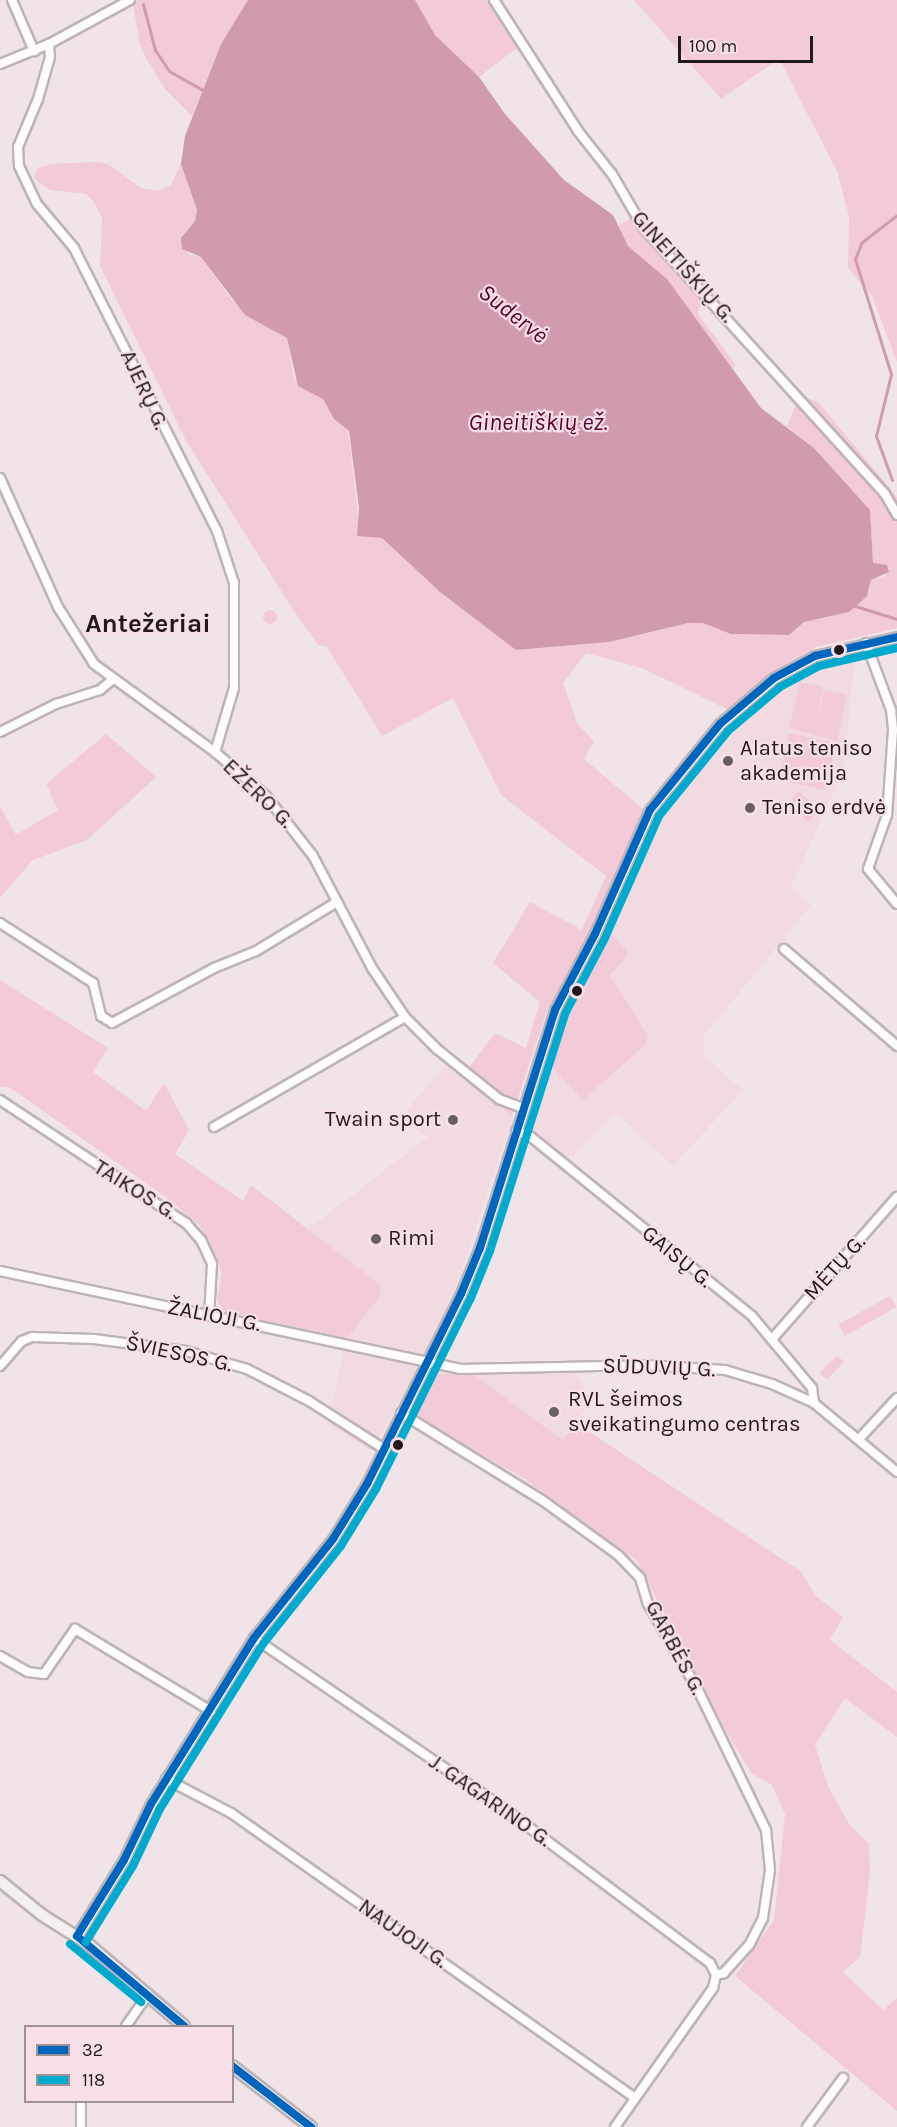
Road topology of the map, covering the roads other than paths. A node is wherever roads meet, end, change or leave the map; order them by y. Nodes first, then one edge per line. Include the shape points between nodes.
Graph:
1 (12, 0) edge
2 (130, 0) edge
3 (494, 0) edge
4 (49, 44) junction
5 (34, 51) junction
6 (0, 64) edge
7 (0, 478) edge
8 (897, 515) edge
9 (897, 637) edge
10 (866, 643) junction
11 (112, 680) junction
12 (0, 732) edge
13 (215, 752) junction
14 (337, 902) junction
15 (897, 904) edge
16 (0, 923) edge
17 (784, 950) dead end
18 (405, 1017) junction
19 (897, 1046) edge
20 (0, 1100) edge
21 (523, 1108) junction
22 (214, 1127) dead end
23 (516, 1131) junction
24 (897, 1197) edge
25 (0, 1271) edge
26 (208, 1316) junction
27 (772, 1338) junction
28 (428, 1361) junction
29 (0, 1366) edge
30 (897, 1398) edge
31 (814, 1403) junction
32 (401, 1413) junction
33 (860, 1439) junction
34 (384, 1449) junction
35 (897, 1472) edge
36 (255, 1638) junction
37 (0, 1656) edge
38 (211, 1711) junction
39 (166, 1779) junction
40 (0, 1881) edge
41 (76, 1936) junction
42 (716, 1975) junction
43 (148, 1994) junction
44 (127, 2025) edge
45 (183, 2025) edge
46 (234, 2068) edge
47 (843, 2078) dead end
48 (635, 2098) junction
49 (81, 2103) edge
50 (81, 2127) edge
51 (310, 2127) edge
52 (615, 2127) edge
53 (807, 2127) edge

1 - 5 street
2 - 4 street
3 - 8 street, GINEITIŠKIŲ G. via 578,131 612,174 642,227 891,501
4 - 5 street
4 - 13 street, AJERŲ G. via 50,57 38,99 18,147 19,166 37,204 63,231 84,267 217,531 234,583 234,688
5 - 6 street
7 - 11 street, EŽERO G. via 72,634
9 - 10 street
10 - 15 street via 891,710 893,730 887,815 868,869
10 - 21 street via 795,663 774,678 720,724 655,802 595,934 555,1010
11 - 12 street via 100,690 56,704
11 - 13 street, EŽERO G.
13 - 14 street, EŽERO G. via 266,796 292,825
14 - 16 street via 256,951 214,968 112,1023 101,1016 93,983
14 - 18 street, EŽERO G. via 372,968
17 - 19 street
18 - 21 street, EŽERO G. via 437,1049 499,1098
18 - 22 street
20 - 26 street, TAIKOS G. via 186,1223 201,1240 212,1264
21 - 23 street
23 - 27 street, GAISŲ G. via 531,1137 752,1316
23 - 28 street via 480,1248
24 - 27 street, MĖTŲ G.
25 - 26 street, ŽALIOJI G.
26 - 28 street, ŽALIOJI G.
27 - 31 street, GAISŲ G. via 812,1388
28 - 31 street, SŪDUVIŲ G. via 460,1369 702,1367 750,1376
28 - 32 street
29 - 34 street, ŠVIESOS G. via 22,1341 32,1337 94,1339 186,1351 247,1370 309,1401
30 - 33 street
31 - 33 street, SŪDUVIŲ G.
32 - 34 street
32 - 42 street, GARBĖS G. via 542,1500 618,1555 640,1578 648,1604 698,1690 766,1830 770,1870 763,1918 749,1945 724,1972
33 - 35 street, SŪDUVIŲ G.
34 - 36 street via 346,1521
36 - 38 street
36 - 42 street, J. GAGARINO G. via 506,1810 704,1956
37 - 38 street via 28,1672 44,1674 75,1629
38 - 39 street
39 - 41 street
39 - 48 street, NAUJOJI G. via 231,1813
40 - 41 main road
41 - 43 main road
42 - 48 street via 707,1998
43 - 44 street
43 - 45 main road
46 - 51 main road
47 - 53 street
48 - 52 street
49 - 50 street

